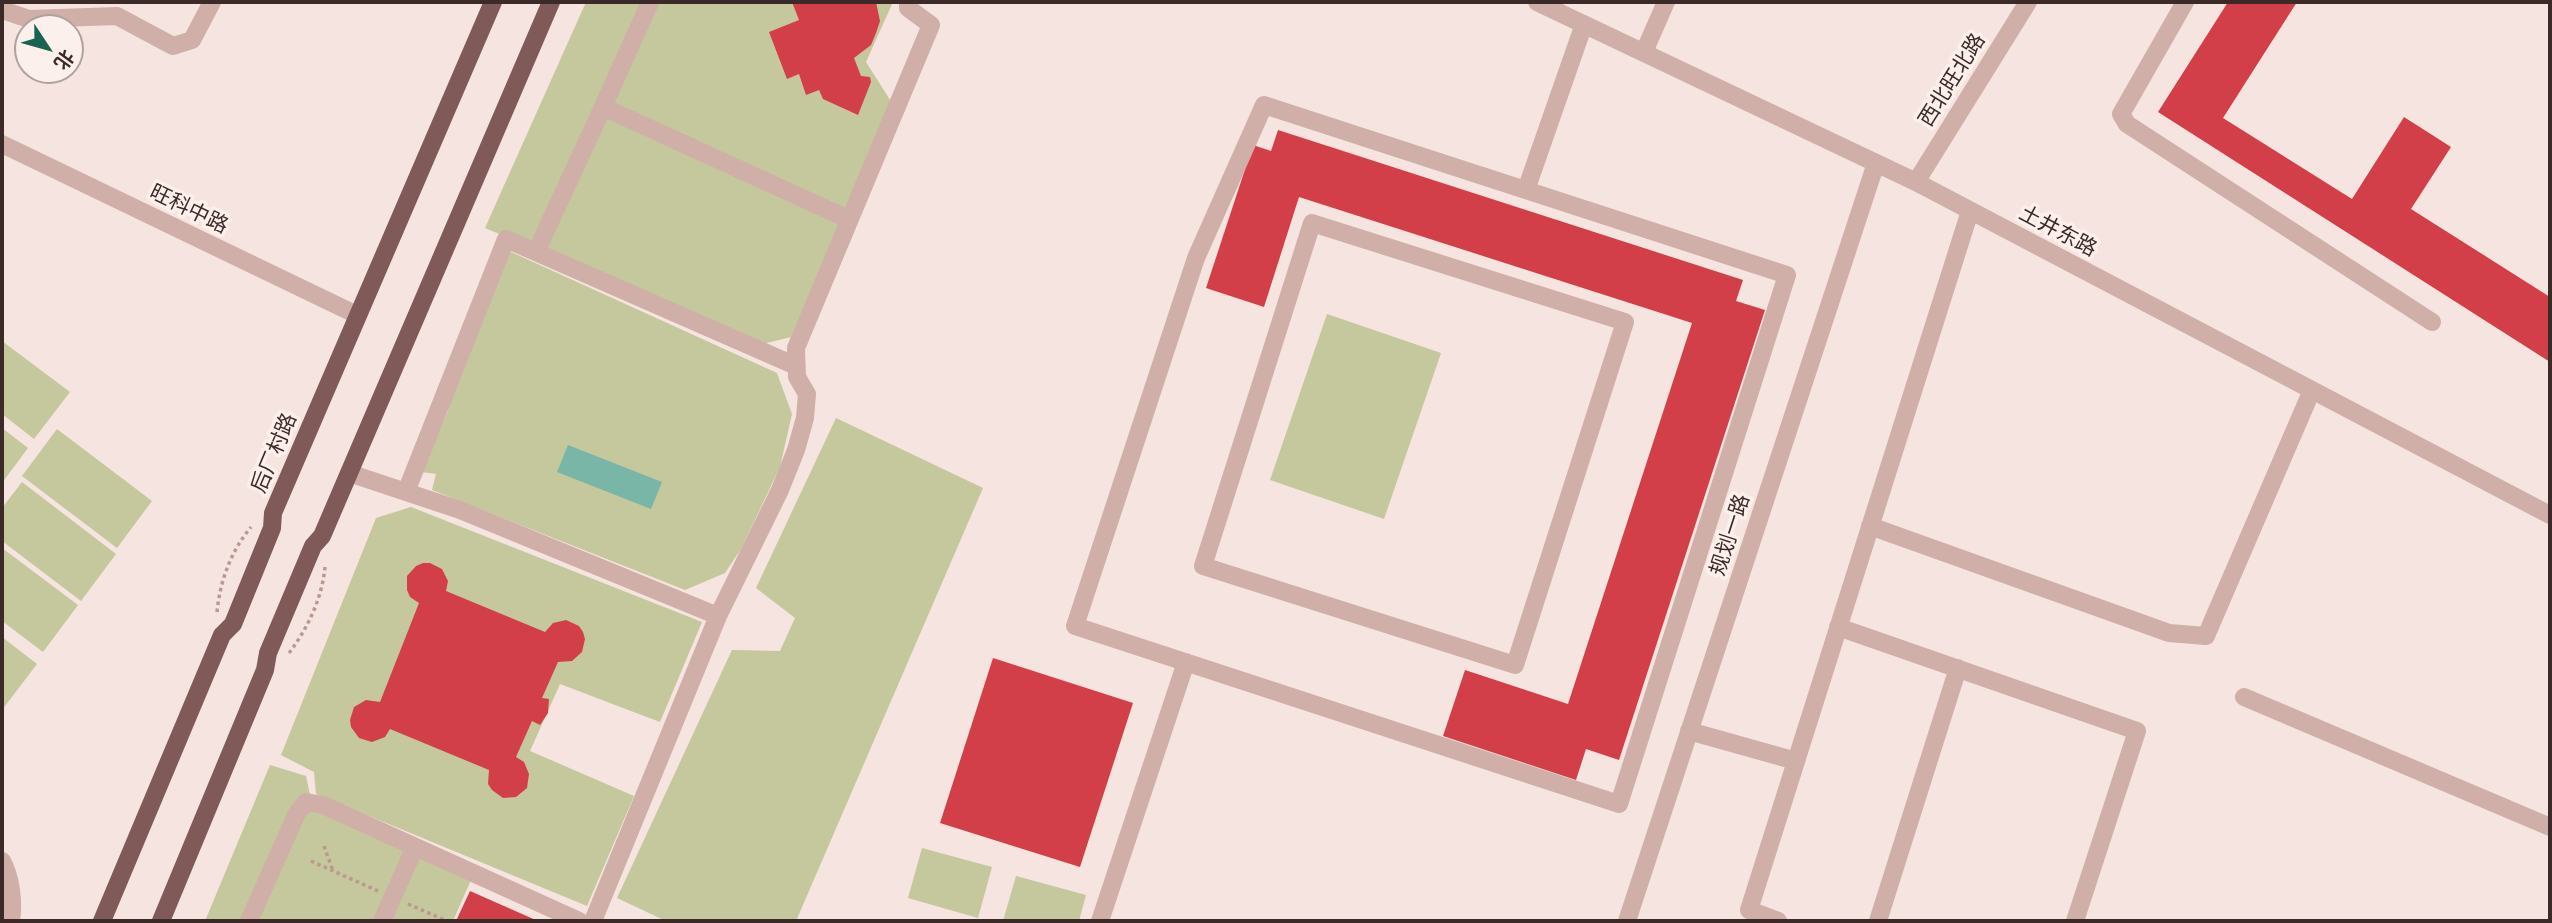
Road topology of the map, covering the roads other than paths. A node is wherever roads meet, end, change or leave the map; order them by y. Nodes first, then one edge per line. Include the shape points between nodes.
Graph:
1 (212, 2) edge
2 (492, 2) edge
3 (551, 2) edge
4 (650, 2) edge
5 (908, 2) edge
6 (1537, 2) edge
7 (1666, 2) edge
8 (2028, 2) edge
9 (2185, 2) edge
10 (3, 11) edge
11 (1584, 24) junction
12 (1644, 52) junction
13 (603, 107) junction
14 (2, 144) edge
15 (1876, 163) junction
16 (1916, 182) junction
17 (1526, 190) junction
18 (1970, 211) junction
19 (848, 219) junction
20 (536, 253) junction
21 (357, 315) junction
22 (1625, 322) joint
23 (2432, 322) dead end
24 (796, 366) junction
25 (2312, 390) junction
26 (349, 473) junction
27 (406, 492) junction
28 (2550, 515) edge
29 (1870, 526) junction
30 (718, 616) junction
31 (1838, 627) junction
32 (1186, 662) junction
33 (1958, 668) junction
34 (2244, 697) dead end
35 (1689, 731) junction
36 (1796, 761) junction
37 (2550, 827) edge
38 (415, 847) junction
39 (2, 861) edge
40 (12, 921) edge
41 (102, 921) edge
42 (161, 921) edge
43 (249, 921) edge
44 (382, 921) edge
45 (579, 921) edge
46 (593, 921) edge
47 (1100, 921) edge
48 (1627, 921) edge
49 (1778, 921) edge
50 (1878, 921) edge
51 (2075, 921) edge

1 - 10 street via 192,40 173,46 117,16 30,19
2 - 21 main road, 后厂村路
3 - 26 main road
4 - 13 street
5 - 19 street via 908,8 931,24
6 - 11 street, 土井东路
7 - 12 street
8 - 16 street, 西北旺北路
9 - 23 street via 2121,114 2127,124
11 - 12 street, 土井东路
11 - 17 street
12 - 15 street, 土井东路
13 - 19 street
13 - 20 street
14 - 21 street, 旺科中路
15 - 16 street, 土井东路
15 - 35 street, 规划一路
16 - 18 street, 土井东路
17 - 32 street via 1265,105 1196,258 1075,626
17 - 32 street via 1787,275 1619,804
18 - 25 street, 土井东路
18 - 29 street
19 - 24 street via 796,348
20 - 24 street
20 - 27 street via 506,239
21 - 41 main road, 后厂村路 via 233,624 222,635
22 - 22 street via 1312,223 1203,566 1515,665
24 - 30 street via 807,394 796,450
25 - 28 street, 土井东路
25 - 29 street via 2206,636 2169,633
26 - 27 street
26 - 42 main road via 268,653 265,670
27 - 30 street
29 - 31 street
30 - 46 street
31 - 33 street
31 - 36 street
32 - 47 street
33 - 50 street
33 - 51 street via 2137,731
34 - 37 street
35 - 36 street
35 - 48 street, 规划一路
36 - 49 street via 1749,910
38 - 43 street via 323,805 306,802
38 - 44 street
38 - 45 street
39 - 40 street via 8,871

